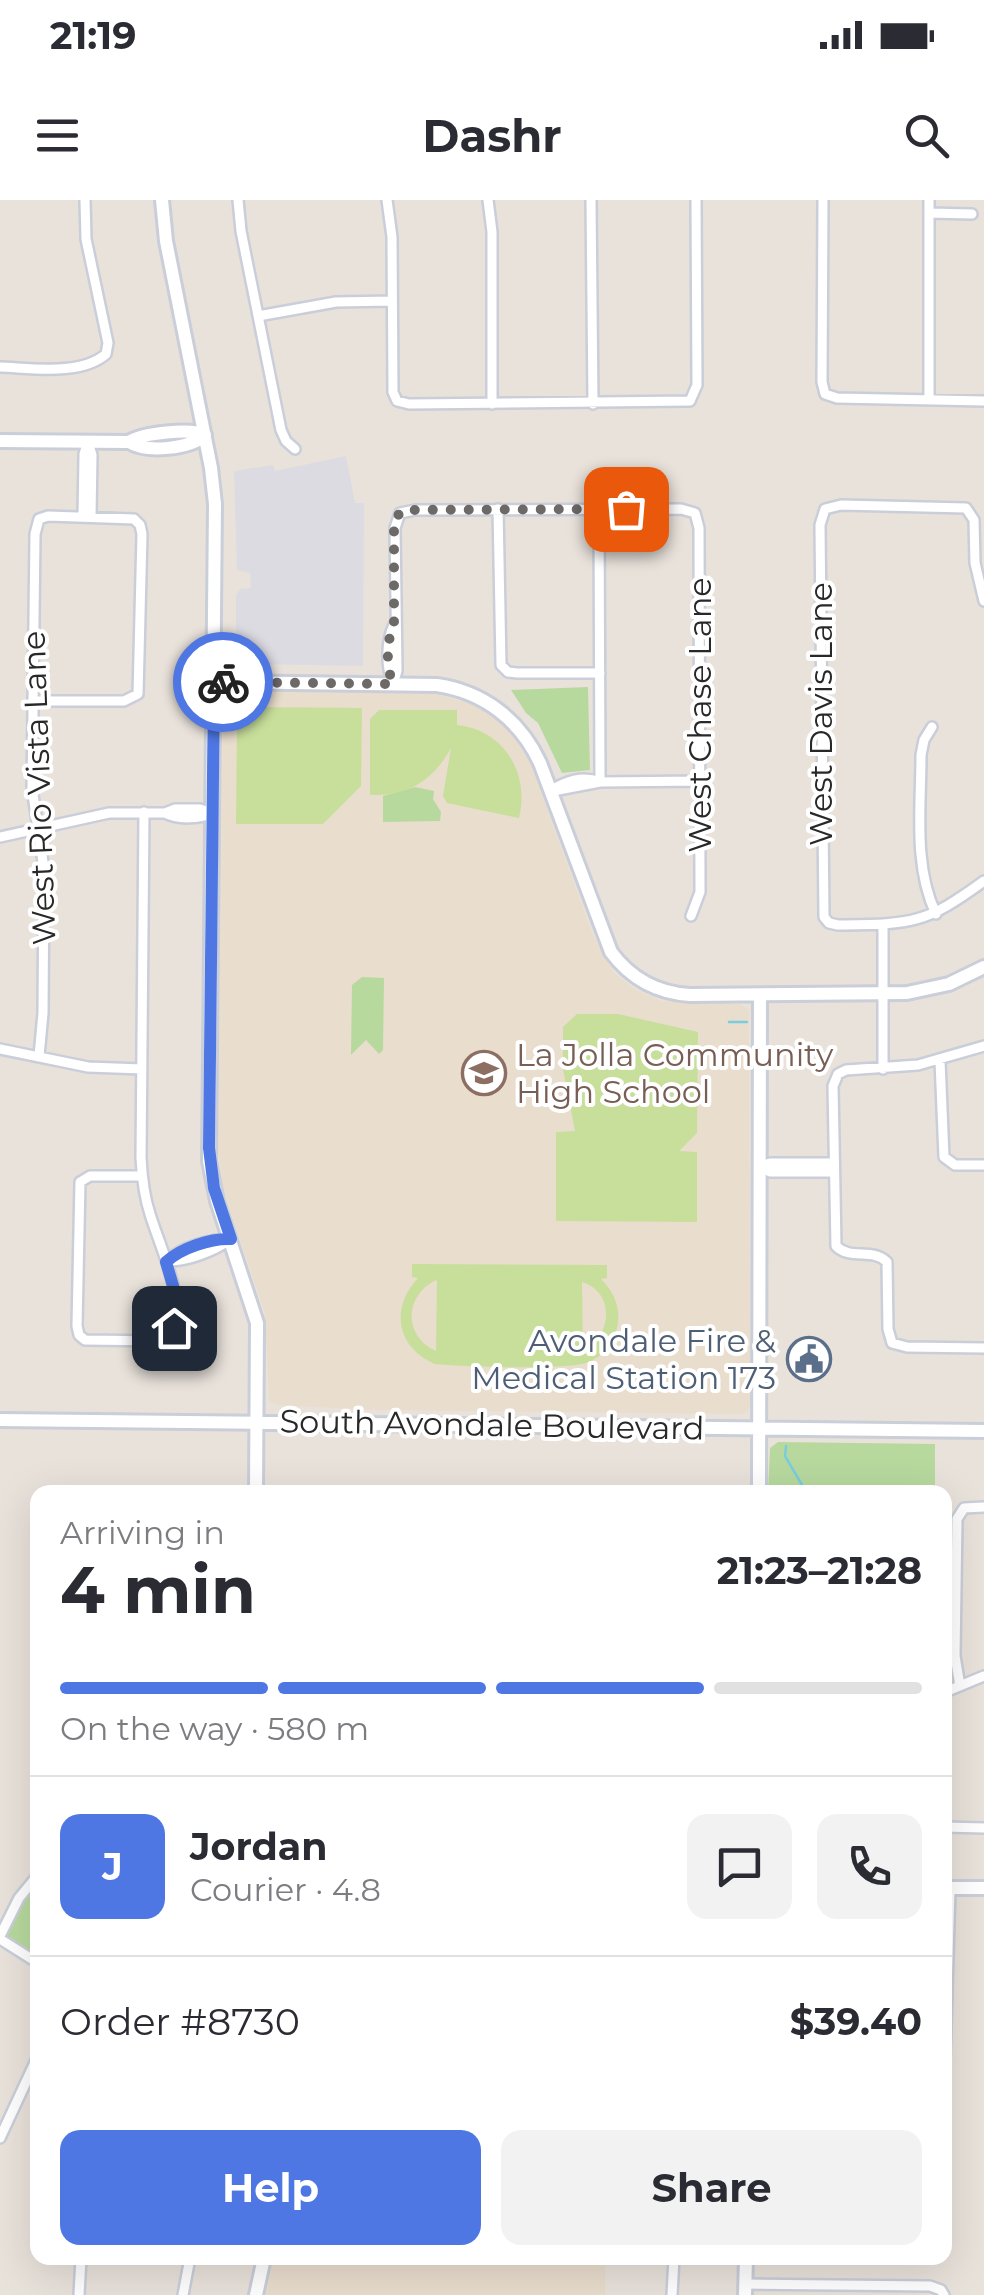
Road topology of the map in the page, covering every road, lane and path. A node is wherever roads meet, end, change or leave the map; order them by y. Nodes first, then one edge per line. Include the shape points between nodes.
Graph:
1 (85, 200) edge
2 (162, 200) edge
3 (238, 200) edge
4 (386, 200) edge
5 (488, 200) edge
6 (591, 200) edge
7 (696, 200) edge
8 (824, 200) edge
9 (930, 200) edge
10 (929, 213) junction
11 (972, 214) dead end
12 (392, 300) junction
13 (258, 316) junction
14 (0, 367) edge
15 (929, 400) junction
16 (984, 401) edge
17 (492, 404) junction
18 (594, 404) junction
19 (205, 435) junction
20 (0, 441) edge
21 (88, 442) junction
22 (295, 448) dead end
23 (599, 509) junction
24 (498, 510) junction
25 (87, 516) junction
26 (984, 602) edge
27 (600, 673) junction
28 (214, 682) junction
29 (393, 684) junction
30 (33, 701) junction
31 (932, 727) dead end
32 (600, 782) junction
33 (700, 782) junction
34 (550, 791) junction
35 (144, 812) junction
36 (213, 814) junction
37 (38, 829) junction
38 (0, 837) edge
39 (984, 880) edge
40 (936, 914) junction
41 (691, 916) dead end
42 (882, 924) junction
43 (984, 967) edge
44 (882, 994) junction
45 (760, 995) junction
46 (984, 1046) edge
47 (0, 1048) edge
48 (39, 1056) junction
49 (940, 1061) junction
50 (883, 1068) junction
51 (142, 1069) junction
52 (984, 1165) edge
53 (760, 1167) junction
54 (834, 1168) junction
55 (142, 1176) junction
56 (231, 1239) junction
57 (166, 1262) junction
58 (984, 1348) edge
59 (0, 1420) edge
60 (257, 1422) junction
61 (760, 1428) junction
62 (984, 1431) edge
63 (256, 1485) edge
64 (759, 1485) edge
65 (984, 1507) edge
66 (984, 1676) edge
67 (960, 1686) junction
68 (952, 1689) edge
69 (952, 1828) edge
70 (984, 1828) edge
71 (30, 1885) edge
72 (952, 1888) edge
73 (984, 1888) edge
74 (0, 1938) edge
75 (30, 1958) edge
76 (30, 2073) edge
77 (0, 2138) edge
78 (81, 2265) edge
79 (189, 2265) edge
80 (262, 2265) edge
81 (674, 2265) edge
82 (745, 2289) edge
83 (942, 2292) edge
84 (79, 2295) edge
85 (183, 2295) edge
86 (256, 2295) edge
87 (672, 2295) edge

1 - 14 street via 106,354 68,367
2 - 19 street
3 - 13 street
4 - 12 street
5 - 17 street
6 - 18 street
7 - 18 street via 693,398 682,404
8 - 15 street via 826,394
9 - 10 street
10 - 11 street
10 - 15 street
12 - 13 street
12 - 17 street via 397,401
13 - 22 street via 281,430
15 - 16 street
17 - 18 street
19 - 21 street
19 - 28 street via 215,504
20 - 21 street
21 - 25 street
23 - 24 street
23 - 27 street
23 - 33 street, West Chase Lane via 681,509 695,513 699,523
24 - 27 street via 498,654 504,670
24 - 29 street via 400,513 389,638
25 - 30 street, West Rio Vista Lane via 39,520
25 - 30 street via 124,516 137,521 142,534 140,690 124,702
26 - 42 street, West Davis Lane via 970,511 841,504 825,509 822,908 834,924
27 - 32 street
28 - 29 street
28 - 36 street
29 - 34 street via 448,687 490,704 526,738
30 - 37 street, West Rio Vista Lane
31 - 40 street via 921,755 921,858
32 - 33 street
32 - 34 street
33 - 41 street, West Chase Lane via 700,892
34 - 45 street via 604,939 627,971 676,994
35 - 36 street
35 - 37 street
35 - 51 street
36 - 56 street via 210,1161
37 - 38 street
37 - 48 street, West Rio Vista Lane via 44,869
39 - 40 street
40 - 42 street
42 - 44 street
43 - 44 street via 938,987
44 - 45 street
44 - 50 street
45 - 53 street
46 - 49 street
47 - 48 street
48 - 51 street
49 - 50 street
49 - 52 street via 947,1161
50 - 54 street via 838,1074
51 - 55 street
53 - 54 street
53 - 61 street
54 - 58 street via 834,1237 846,1253 885,1258 892,1342
55 - 57 street
55 - 57 street via 82,1178 82,1338 170,1339 174,1294
56 - 57 street
56 - 60 street via 256,1317
59 - 60 street, South Avondale Boulevard
60 - 61 street, South Avondale Boulevard
60 - 63 street
61 - 62 street, South Avondale Boulevard
61 - 64 street
65 - 67 street via 960,1511 957,1524
66 - 67 street
67 - 68 street
69 - 70 street
71 - 74 street
72 - 73 street
74 - 75 street
76 - 77 street
78 - 84 street
79 - 85 street
80 - 86 street
81 - 87 street
82 - 83 street via 930,2286

